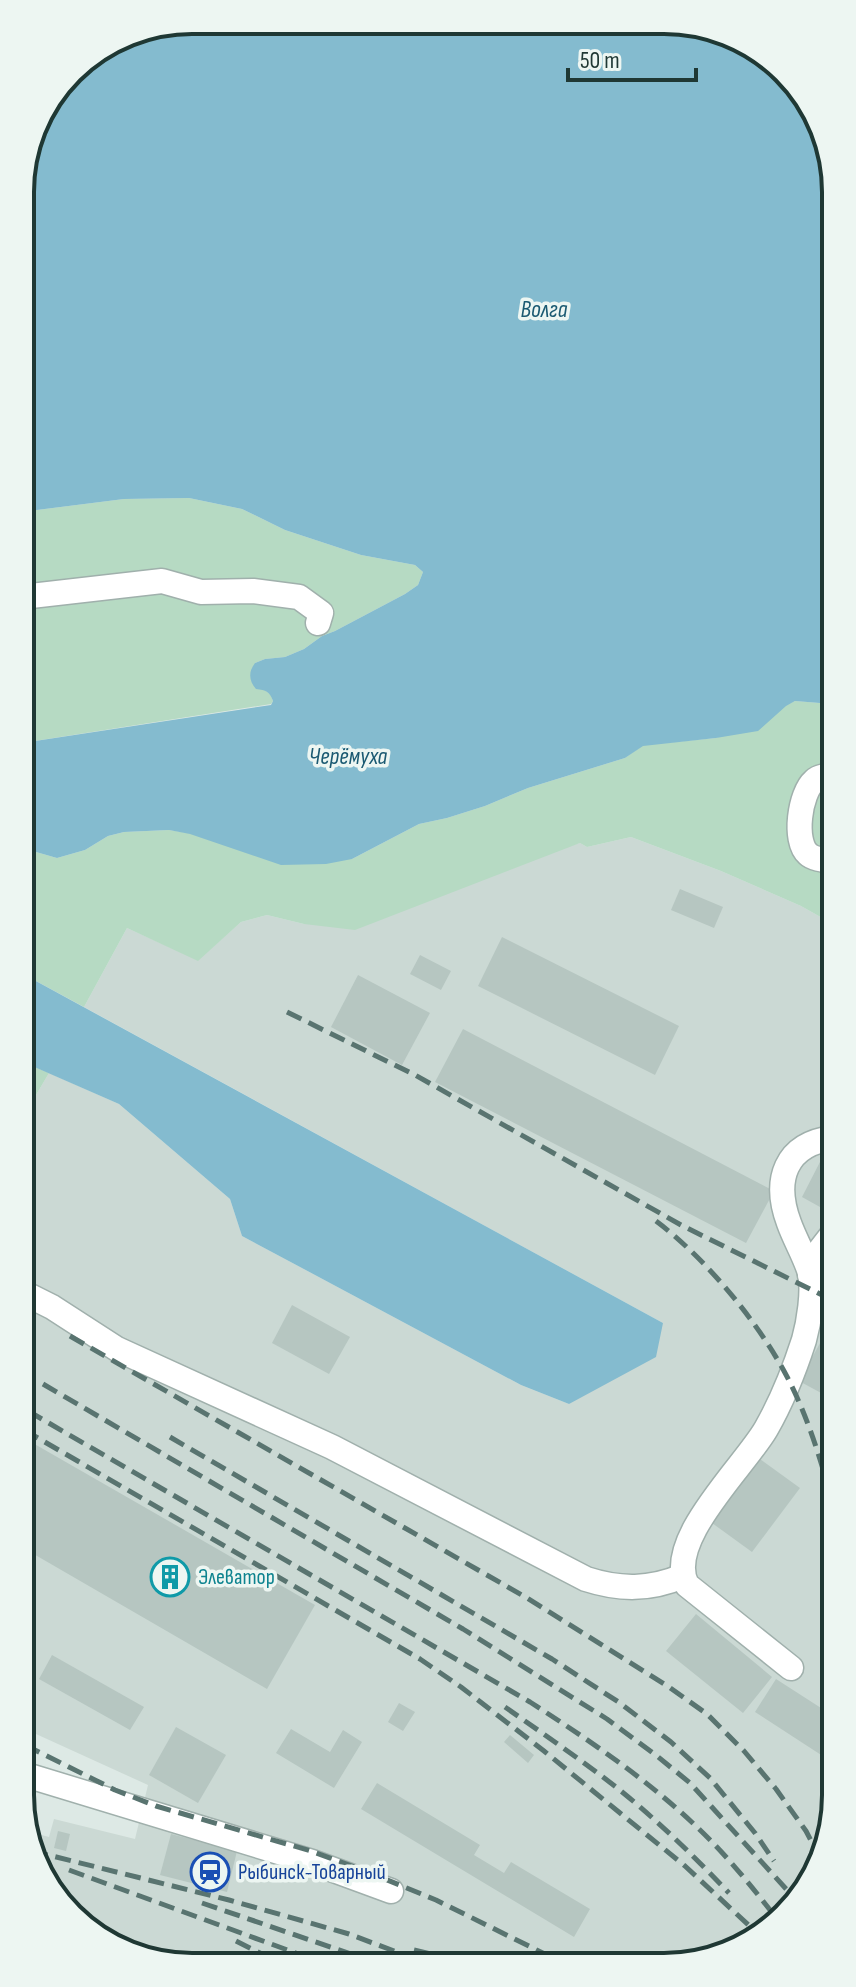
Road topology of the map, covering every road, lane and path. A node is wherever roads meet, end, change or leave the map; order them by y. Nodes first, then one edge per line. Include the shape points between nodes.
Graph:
1 (34, 596) edge
2 (318, 623) dead end
3 (822, 776) edge
4 (822, 858) edge
5 (822, 1141) edge
6 (822, 1247) edge
7 (810, 1275) junction
8 (34, 1298) edge
9 (683, 1576) junction
10 (791, 1668) dead end
11 (34, 1777) edge
12 (391, 1891) dead end

1 - 2 street via 162,581 201,592 299,597 321,613
3 - 4 street via 802,802 800,825 805,850
5 - 7 street via 797,1151 783,1175 788,1220
6 - 7 street
7 - 9 street via 808,1325 789,1382 764,1432 693,1529
8 - 9 street via 117,1349 332,1447 586,1579 633,1588
9 - 10 street via 698,1595
11 - 12 street

